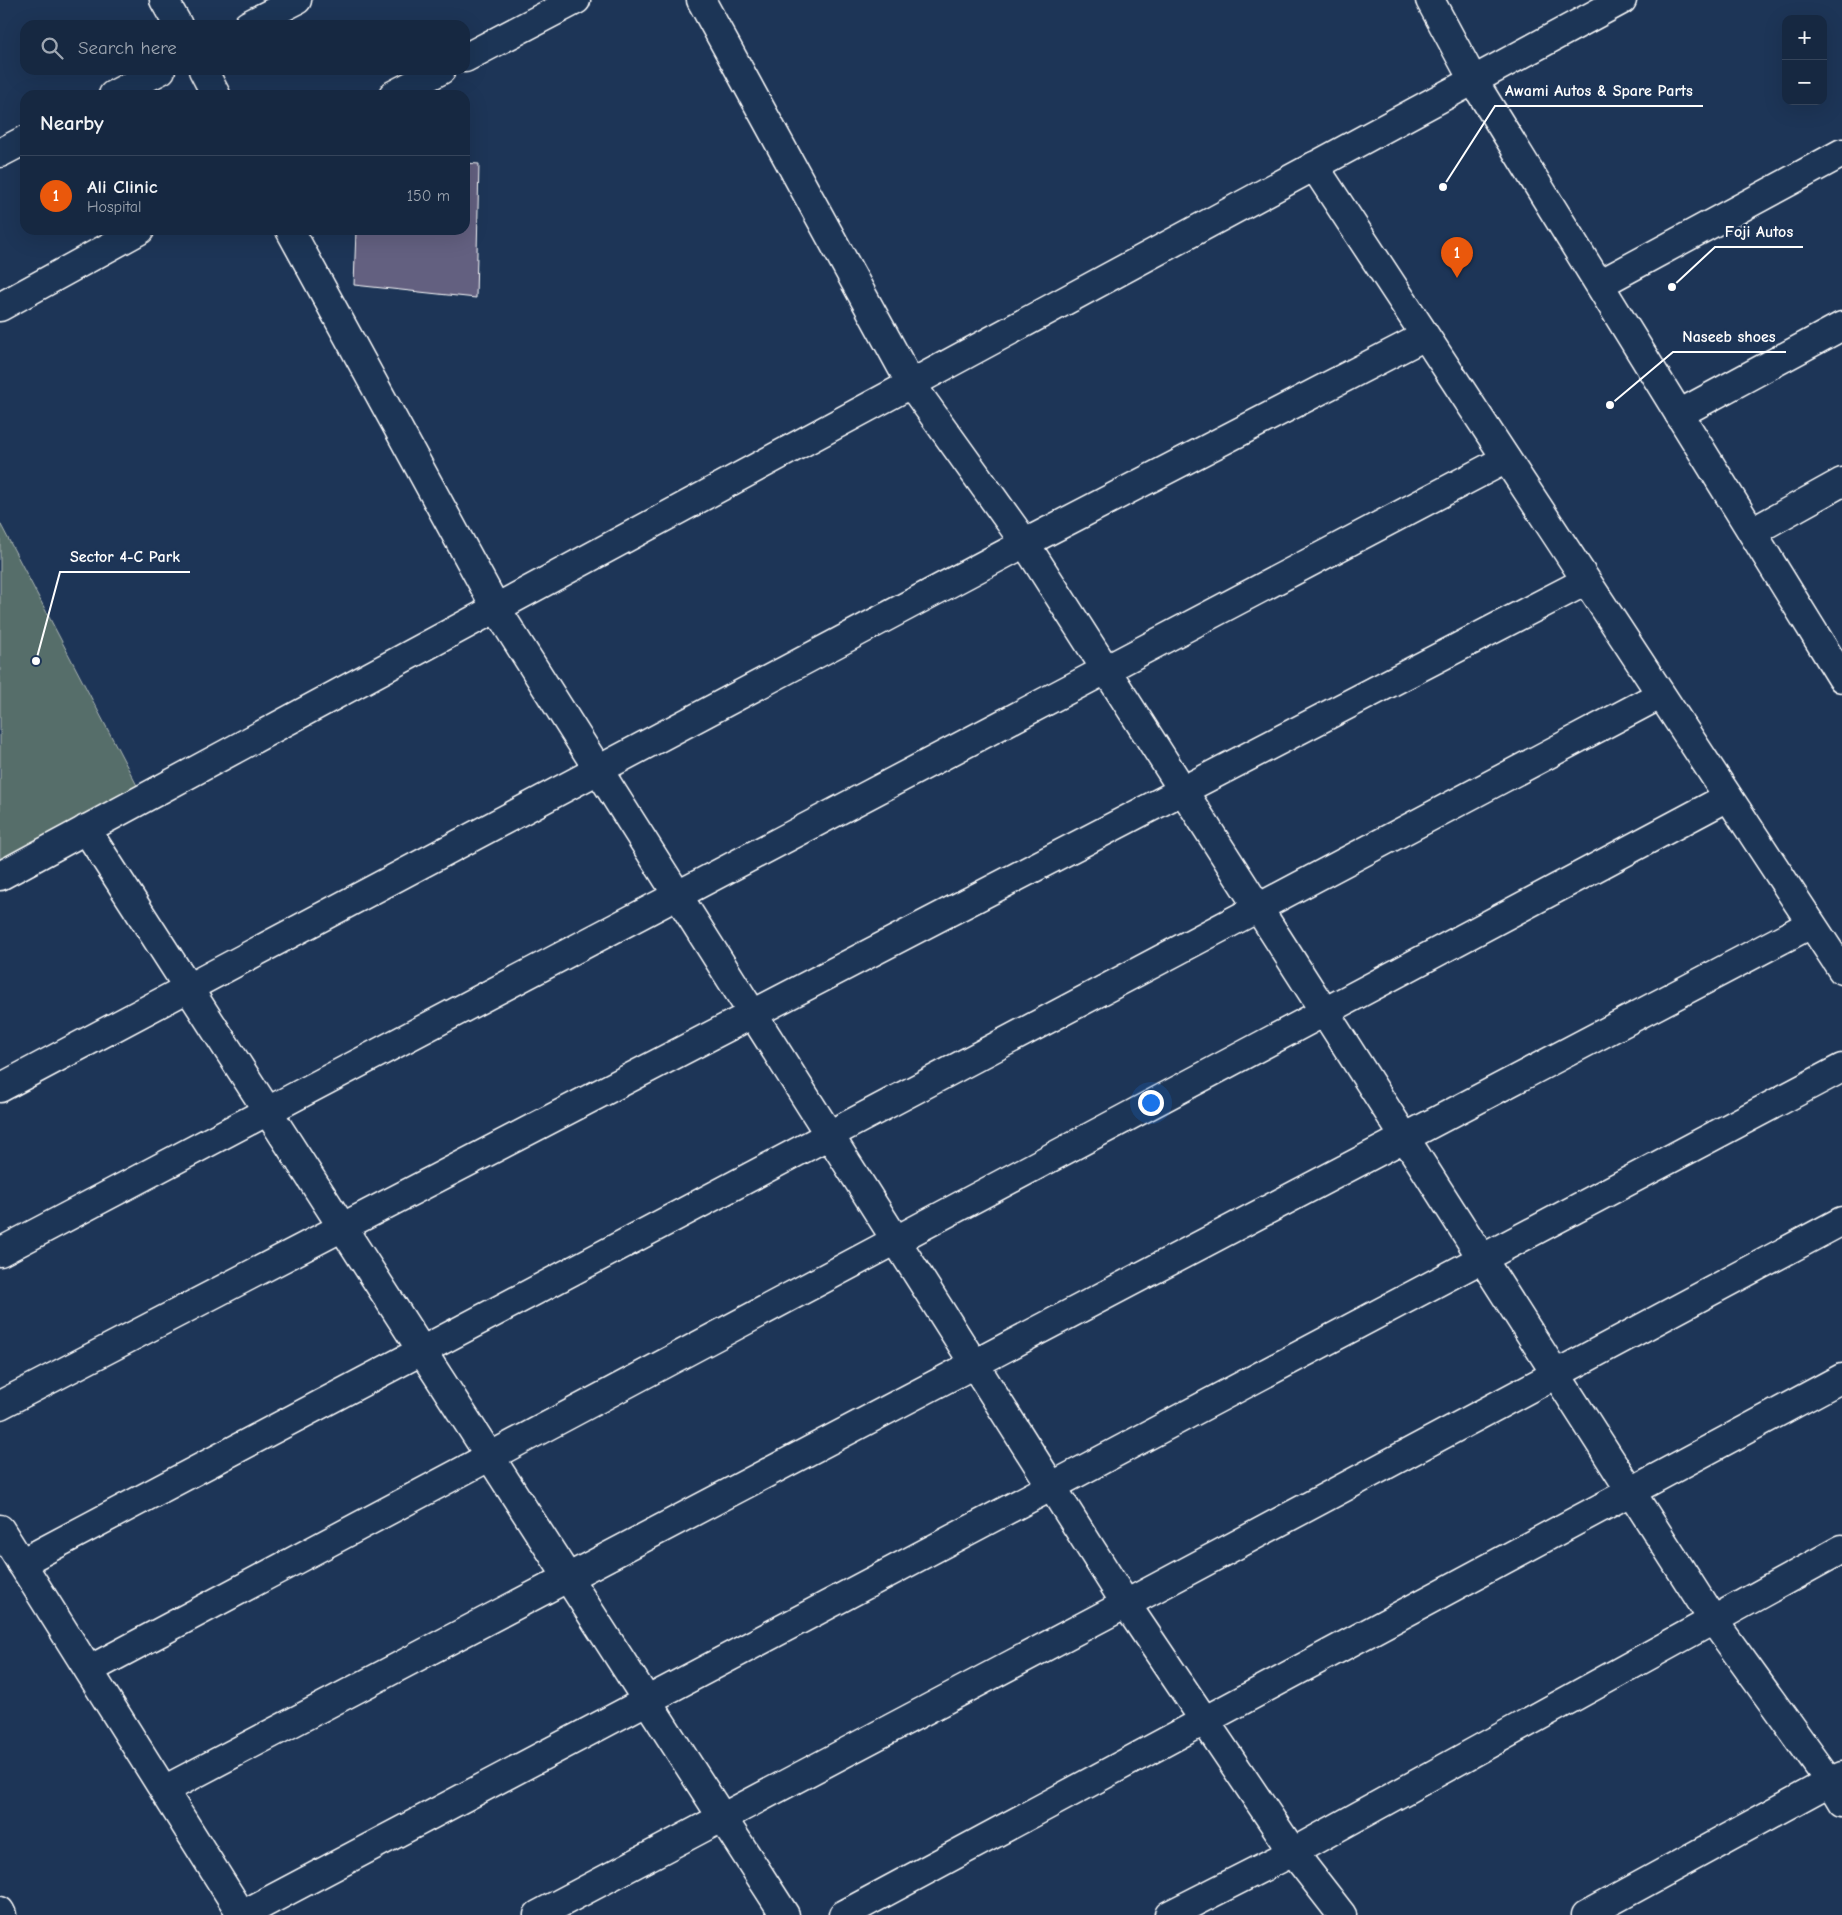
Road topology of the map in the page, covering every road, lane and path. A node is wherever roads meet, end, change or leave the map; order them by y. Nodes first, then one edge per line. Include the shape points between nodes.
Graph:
1 (164, 0) edge
2 (297, 0) edge
3 (576, 0) edge
4 (701, 0) edge
5 (1430, 0) edge
6 (1622, 0) edge
7 (175, 20) edge
8 (258, 20) edge
9 (470, 55) edge
10 (151, 75) edge
11 (206, 75) edge
12 (431, 75) edge
13 (1473, 80) junction
14 (123, 90) edge
15 (213, 90) edge
16 (403, 90) edge
17 (20, 143) edge
18 (0, 153) edge
19 (1842, 153) edge
20 (1314, 166) junction
21 (131, 235) edge
22 (293, 235) edge
23 (1600, 284) junction
24 (0, 307) edge
25 (1842, 326) edge
26 (1425, 336) junction
27 (911, 384) junction
28 (1679, 414) junction
29 (1506, 459) junction
30 (1842, 482) edge
31 (1752, 532) junction
32 (1025, 543) junction
33 (1586, 580) junction
34 (496, 608) junction
35 (1838, 662) edge
36 (1106, 670) junction
37 (1660, 695) junction
38 (599, 770) junction
39 (1183, 790) junction
40 (1728, 797) junction
41 (86, 829) junction
42 (0, 876) edge
43 (678, 896) junction
44 (1258, 908) junction
45 (1811, 924) junction
46 (1842, 970) edge
47 (188, 988) junction
48 (1325, 1012) junction
49 (753, 1014) junction
50 (1842, 1068) edge
51 (0, 1088) edge
52 (268, 1112) junction
53 (830, 1135) junction
54 (1405, 1137) junction
55 (1842, 1221) edge
56 (342, 1227) junction
57 (897, 1240) junction
58 (0, 1252) edge
59 (1482, 1258) junction
60 (422, 1351) junction
61 (974, 1364) junction
62 (1556, 1374) junction
63 (1842, 1378) edge
64 (0, 1405) edge
65 (490, 1457) junction
66 (1052, 1486) junction
67 (1631, 1491) junction
68 (0, 1529) edge
69 (1842, 1549) edge
70 (21, 1563) junction
71 (568, 1578) junction
72 (1126, 1604) junction
73 (1713, 1620) junction
74 (89, 1670) junction
75 (647, 1700) junction
76 (1205, 1720) junction
77 (1838, 1786) edge
78 (164, 1790) junction
79 (722, 1817) junction
80 (1293, 1852) junction
81 (0, 1911) edge
82 (2, 1915) edge
83 (242, 1915) edge
84 (538, 1915) edge
85 (785, 1915) edge
86 (842, 1915) edge
87 (1169, 1915) edge
88 (1342, 1915) edge
89 (1586, 1915) edge

1 - 7 street
2 - 8 street
3 - 9 street
4 - 27 street
5 - 13 street
6 - 13 street
10 - 14 street
11 - 15 street
12 - 16 street
13 - 20 street
13 - 23 street
17 - 18 street
19 - 23 street
20 - 26 street
20 - 27 street
21 - 24 street
22 - 34 street
23 - 28 street
25 - 28 street
26 - 29 street
26 - 32 street
27 - 32 street
27 - 34 street
28 - 31 street
29 - 33 street
29 - 36 street
30 - 31 street
31 - 35 street
32 - 36 street
32 - 38 street
33 - 37 street
33 - 39 street
34 - 38 street
34 - 41 street
36 - 39 street
36 - 43 street
37 - 40 street
37 - 44 street
38 - 43 street
38 - 47 street
39 - 44 street
39 - 49 street
40 - 45 street
40 - 48 street
41 - 42 street
41 - 47 street
43 - 49 street
43 - 52 street
44 - 48 street
44 - 53 street
45 - 46 street
45 - 54 street
47 - 51 street
47 - 52 street
48 - 54 street
48 - 57 street
49 - 53 street
49 - 56 street
50 - 59 street
52 - 56 street
52 - 58 street
53 - 57 street
53 - 60 street
54 - 59 street
54 - 61 street
55 - 62 street
56 - 60 street
56 - 64 street
57 - 61 street
57 - 65 street
59 - 62 street
59 - 66 street
60 - 65 street
60 - 70 street
61 - 66 street
61 - 71 street
62 - 67 street
62 - 72 street
63 - 67 street
65 - 71 street
65 - 74 street
66 - 72 street
66 - 75 street
67 - 73 street
67 - 76 street
68 - 70 street
69 - 73 street
70 - 74 street
71 - 75 street
71 - 78 street
72 - 76 street
72 - 79 street
73 - 77 street
73 - 80 street
74 - 78 street
75 - 79 street
75 - 83 street
76 - 80 street
76 - 86 street
77 - 89 street
78 - 83 street
79 - 84 street
79 - 85 street
80 - 87 street
80 - 88 street
81 - 82 street

